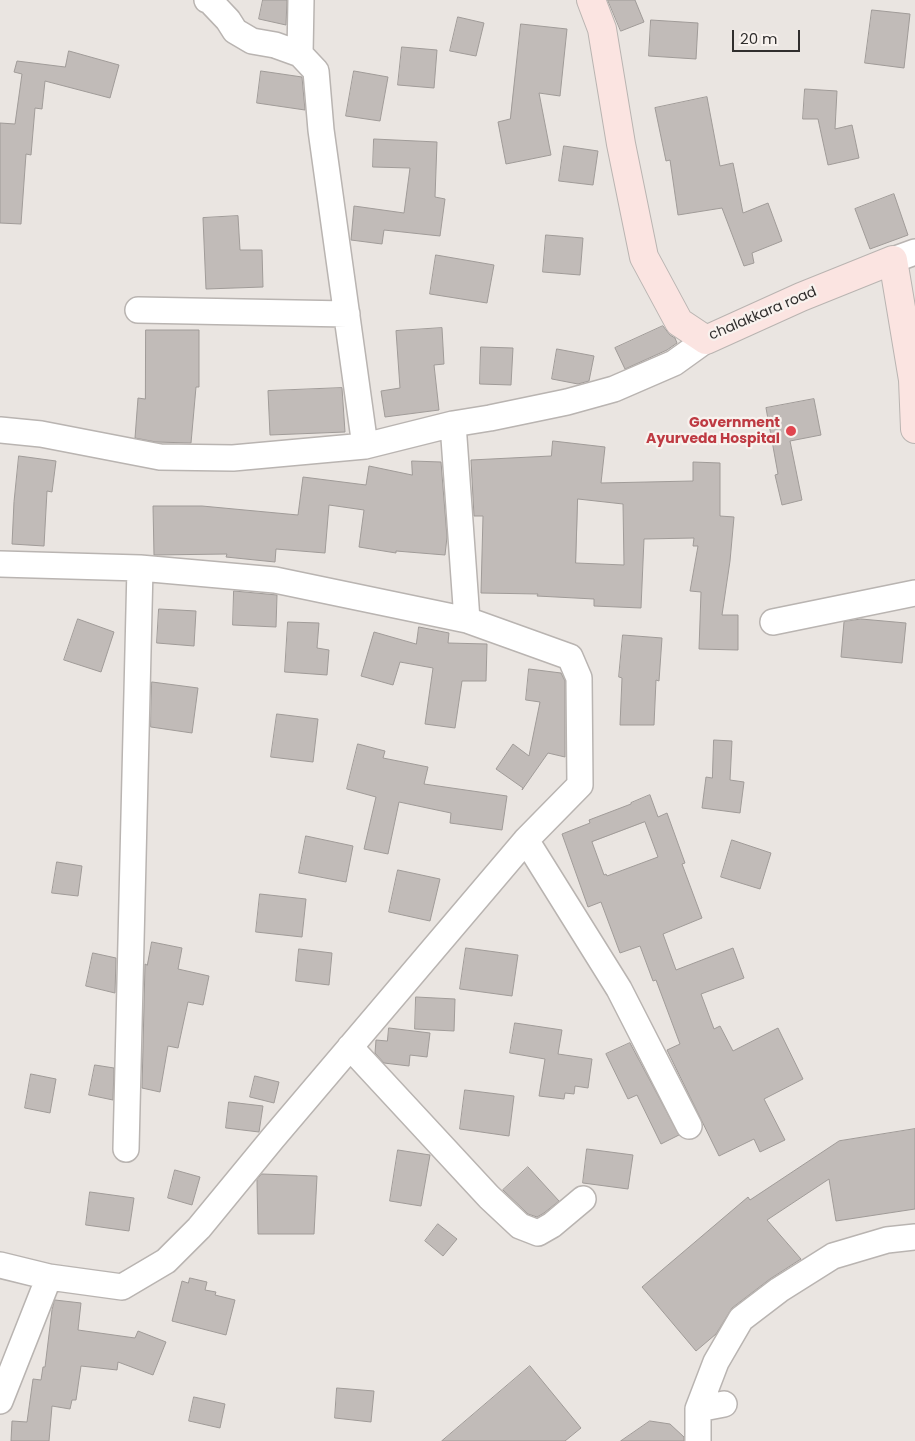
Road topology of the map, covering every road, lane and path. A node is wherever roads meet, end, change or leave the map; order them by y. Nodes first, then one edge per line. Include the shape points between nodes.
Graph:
1 (207, 0) edge
2 (301, 0) edge
3 (591, 0) edge
4 (300, 54) junction
5 (904, 256) edge
6 (138, 310) dead end
7 (347, 314) junction
8 (706, 340) junction
9 (453, 424) junction
10 (915, 429) edge
11 (0, 430) edge
12 (365, 446) junction
13 (0, 564) edge
14 (140, 568) junction
15 (915, 593) edge
16 (467, 620) junction
17 (774, 622) dead end
18 (526, 840) junction
19 (350, 1047) junction
20 (689, 1126) dead end
21 (126, 1149) dead end
22 (583, 1198) dead end
23 (915, 1237) edge
24 (0, 1265) edge
25 (49, 1277) junction
26 (0, 1401) edge
27 (724, 1404) dead end
28 (698, 1409) junction
29 (698, 1441) edge

1 - 4 street via 243,36
2 - 4 street
3 - 8 main road, chalakkara road via 602,29 644,257 679,322
4 - 7 street via 316,70 321,130
5 - 8 main road, chalakkara road
5 - 10 main road, chalakkara road
6 - 7 street
7 - 12 street
8 - 9 street via 674,363 614,389 567,402
9 - 12 street
9 - 16 street
11 - 12 street via 41,434 160,457 233,458
13 - 14 street
14 - 16 street via 276,580
14 - 21 street
15 - 17 street
16 - 18 street via 570,657 579,678 580,785
18 - 19 street
18 - 20 street via 619,989
19 - 22 street via 520,1226 538,1233
19 - 25 street via 200,1228 166,1261 122,1287
23 - 28 street via 887,1240 833,1256 779,1290 742,1319 716,1362
24 - 25 street
25 - 26 street
27 - 28 street
28 - 29 street

